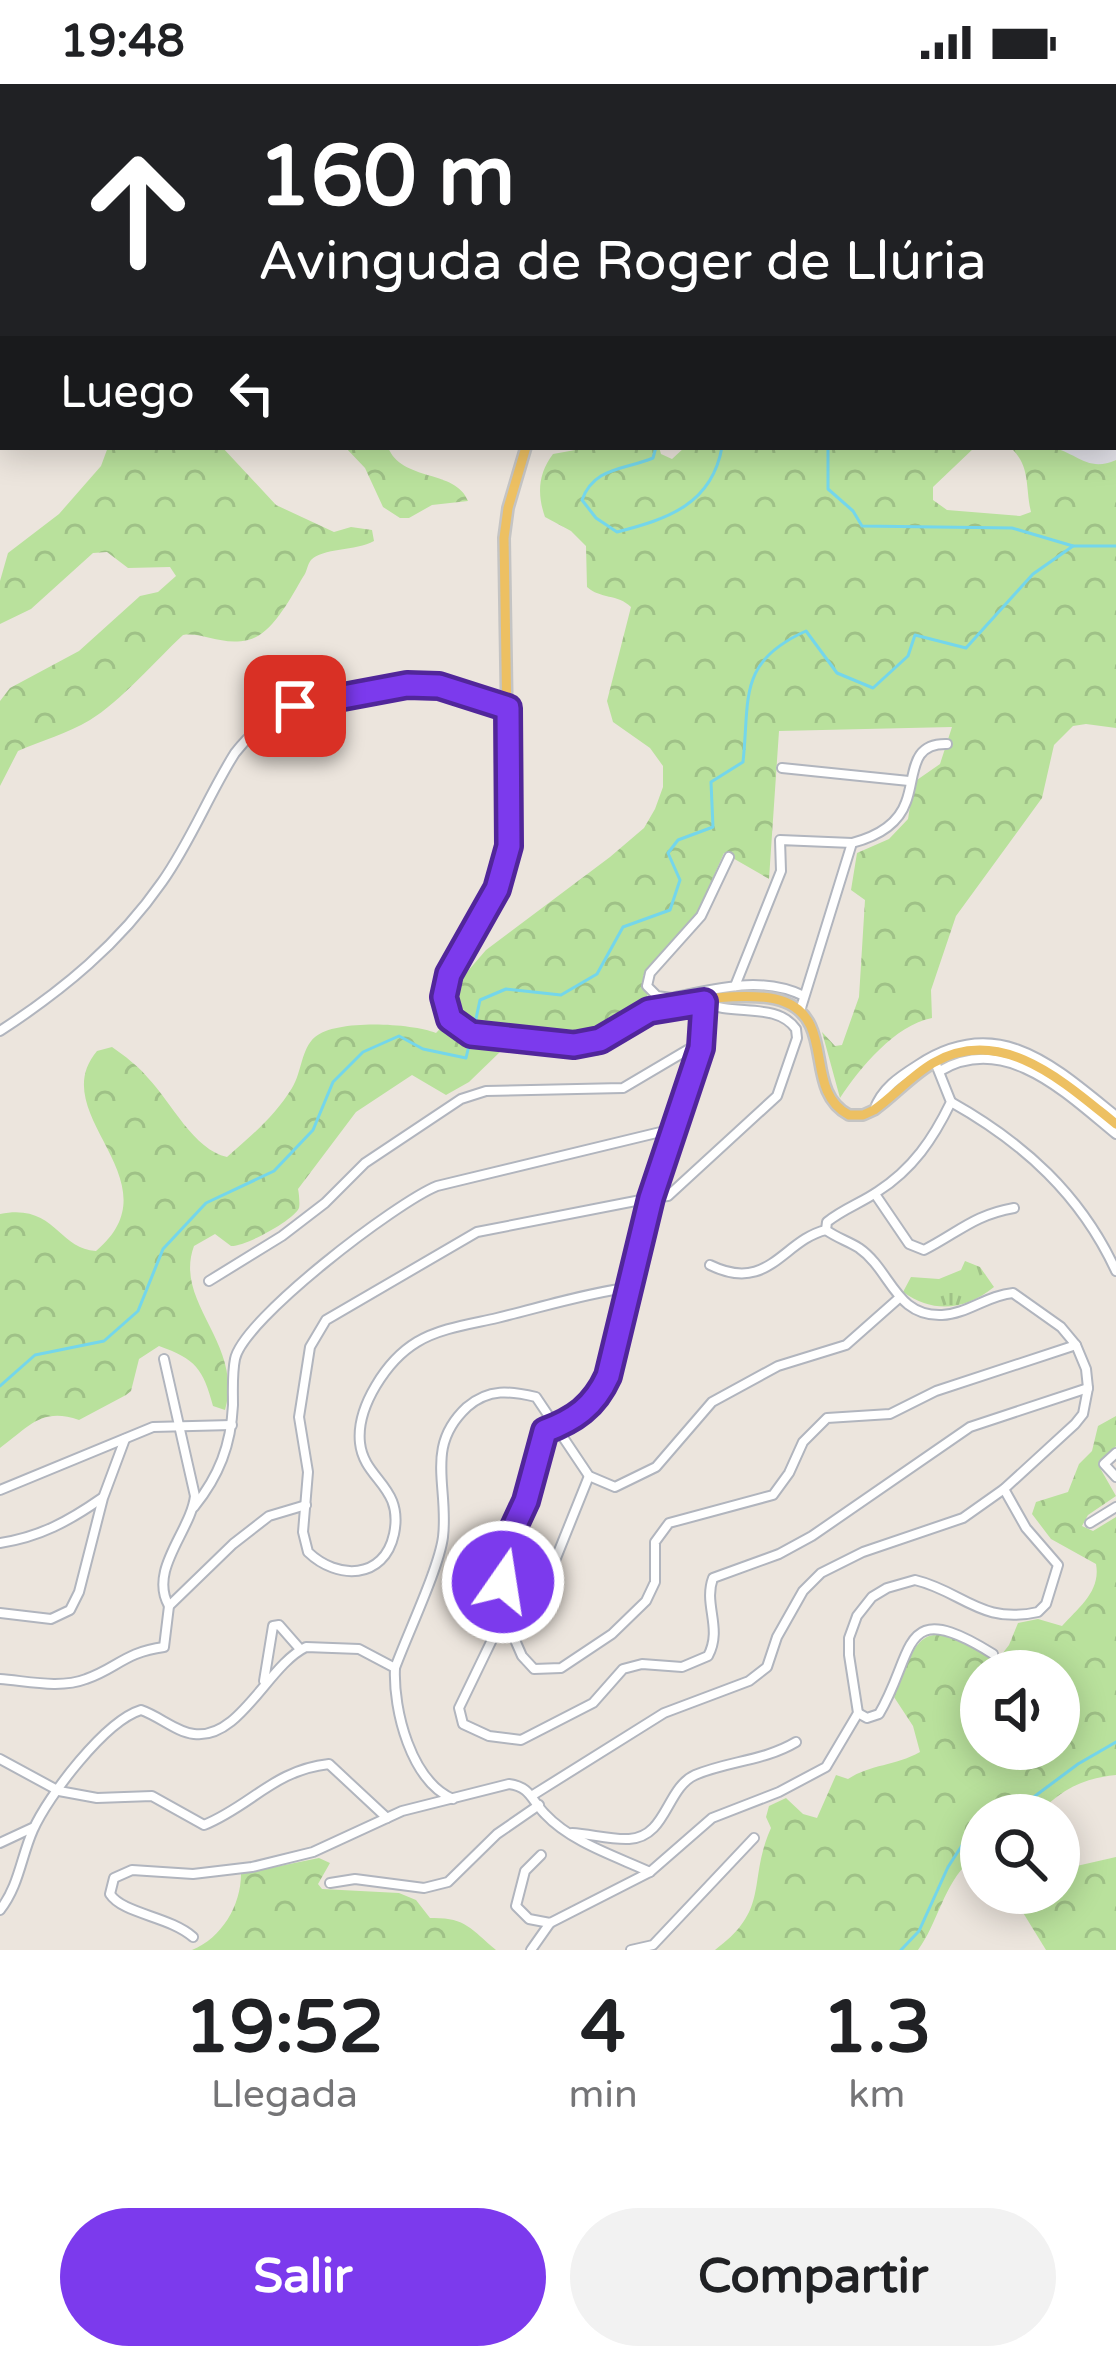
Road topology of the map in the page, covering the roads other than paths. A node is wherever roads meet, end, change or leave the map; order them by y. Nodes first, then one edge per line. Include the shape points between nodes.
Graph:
1 (525, 450) edge
2 (508, 708) junction
3 (947, 744) dead end
4 (782, 768) dead end
5 (909, 781) junction
6 (852, 844) junction
7 (729, 857) dead end
8 (736, 986) junction
9 (805, 997) junction
10 (704, 1002) junction
11 (800, 1011) junction
12 (0, 1031) edge
13 (701, 1048) junction
14 (938, 1066) junction
15 (951, 1102) junction
16 (874, 1111) junction
17 (1116, 1120) edge
18 (674, 1129) junction
19 (1116, 1134) edge
20 (874, 1194) junction
21 (651, 1198) junction
22 (1014, 1208) dead end
23 (826, 1230) junction
24 (710, 1265) dead end
25 (1116, 1271) edge
26 (208, 1281) dead end
27 (632, 1288) junction
28 (898, 1299) junction
29 (1076, 1345) junction
30 (164, 1359) dead end
31 (1088, 1388) junction
32 (556, 1423) junction
33 (181, 1425) junction
34 (232, 1425) junction
35 (125, 1439) junction
36 (1116, 1453) edge
37 (589, 1476) junction
38 (1116, 1477) edge
39 (1004, 1489) junction
40 (0, 1490) edge
41 (103, 1498) junction
42 (306, 1505) junction
43 (194, 1507) junction
44 (1116, 1507) edge
45 (1090, 1522) dead end
46 (0, 1544) edge
47 (544, 1596) dead end
48 (169, 1606) junction
49 (0, 1613) edge
50 (504, 1615) junction
51 (300, 1649) junction
52 (987, 1650) edge
53 (395, 1667) junction
54 (0, 1679) edge
55 (264, 1682) junction
56 (858, 1712) junction
57 (796, 1742) dead end
58 (0, 1759) edge
59 (59, 1791) junction
60 (533, 1795) junction
61 (453, 1799) junction
62 (539, 1805) junction
63 (387, 1818) junction
64 (34, 1828) junction
65 (570, 1833) junction
66 (754, 1838) dead end
67 (0, 1843) edge
68 (542, 1856) dead end
69 (650, 1872) junction
70 (330, 1883) dead end
71 (0, 1910) edge
72 (550, 1923) junction
73 (193, 1937) dead end
74 (531, 1950) edge
75 (631, 1950) edge

1 - 2 main road via 504,538
2 - 10 main road via 509,846 497,889 449,974 450,1019 471,1034 574,1045 600,1040 649,1011
2 - 12 street via 439,686 407,685 278,714 235,753 163,881 121,933 74,980
3 - 5 street via 917,756
4 - 5 street
5 - 6 street via 895,820
6 - 8 street via 780,840 781,871
6 - 9 street
7 - 8 street via 701,916 647,986 670,998
8 - 9 street via 784,986
9 - 11 street
10 - 11 main road via 763,997
10 - 13 street
10 - 21 street via 781,1015 797,1038 777,1096 668,1196
11 - 16 main road via 816,1039 831,1101 854,1116
13 - 18 street
13 - 26 street via 623,1088 486,1091 460,1099 365,1163 282,1236
14 - 15 street
14 - 16 main road
14 - 17 main road via 952,1054 980,1051 1031,1061
14 - 19 street via 969,1059 1024,1066
15 - 20 street via 931,1143
15 - 25 street via 1047,1170 1082,1210
16 - 17 street via 897,1079 963,1042 1045,1061
18 - 21 street
18 - 34 street via 446,1183 412,1199 300,1282 242,1343
20 - 22 street via 909,1244 923,1250 980,1214
20 - 23 street
21 - 27 street
21 - 42 street via 477,1232 326,1320 310,1347 299,1418
23 - 24 street via 764,1270
23 - 28 street via 872,1260
27 - 32 street via 605,1384 589,1406
27 - 42 street via 440,1332 400,1356 371,1396 360,1431 364,1457 395,1504 389,1549 375,1564 345,1574 313,1557 304,1539
28 - 29 street via 944,1316 1013,1293
28 - 37 street via 846,1345 778,1366 712,1402 656,1467 615,1487
29 - 31 street
29 - 50 street via 890,1414 827,1418 773,1495 670,1523 655,1542 655,1582 646,1601 561,1668 534,1669
30 - 33 street
31 - 39 street via 1080,1418
31 - 50 street via 970,1427 812,1536 713,1578 716,1637 708,1655 682,1667 622,1669 593,1703 520,1740 463,1724 458,1708
32 - 37 street
32 - 50 street via 545,1431 506,1544
32 - 53 street via 536,1397 503,1389 472,1402 446,1429 443,1539
33 - 34 street
33 - 35 street
33 - 43 street
34 - 43 street via 218,1471
35 - 40 street
35 - 41 street
36 - 38 street via 1104,1464
37 - 47 street
39 - 56 street via 1055,1558 1046,1604 1009,1614 968,1606 915,1580 886,1588 863,1607 849,1638
39 - 60 street via 950,1525 820,1574 794,1606 767,1667 749,1681 664,1713
41 - 46 street via 31,1539
41 - 49 street via 70,1610 51,1619
42 - 48 street via 269,1516
43 - 48 street via 168,1562
44 - 45 street
48 - 54 street via 164,1646 68,1684
51 - 53 street via 359,1649
51 - 55 street
51 - 55 street via 273,1626
52 - 56 street via 961,1634 919,1634 879,1714
53 - 61 street via 413,1752 436,1789
55 - 59 street via 248,1708 207,1733 185,1732 141,1710 125,1716
56 - 69 street via 814,1776 712,1818
57 - 65 street via 690,1777 639,1837
58 - 59 street
59 - 63 street via 152,1796 205,1825 266,1784 329,1764
59 - 64 street
60 - 61 street via 508,1784
60 - 62 street
61 - 63 street
62 - 65 street
62 - 70 street via 448,1882
63 - 73 street via 314,1852 252,1868 132,1870 114,1878 114,1901 171,1920
64 - 67 street
64 - 71 street
65 - 69 street
66 - 75 street via 653,1945
68 - 72 street via 525,1871 516,1906
69 - 72 street
72 - 74 street

